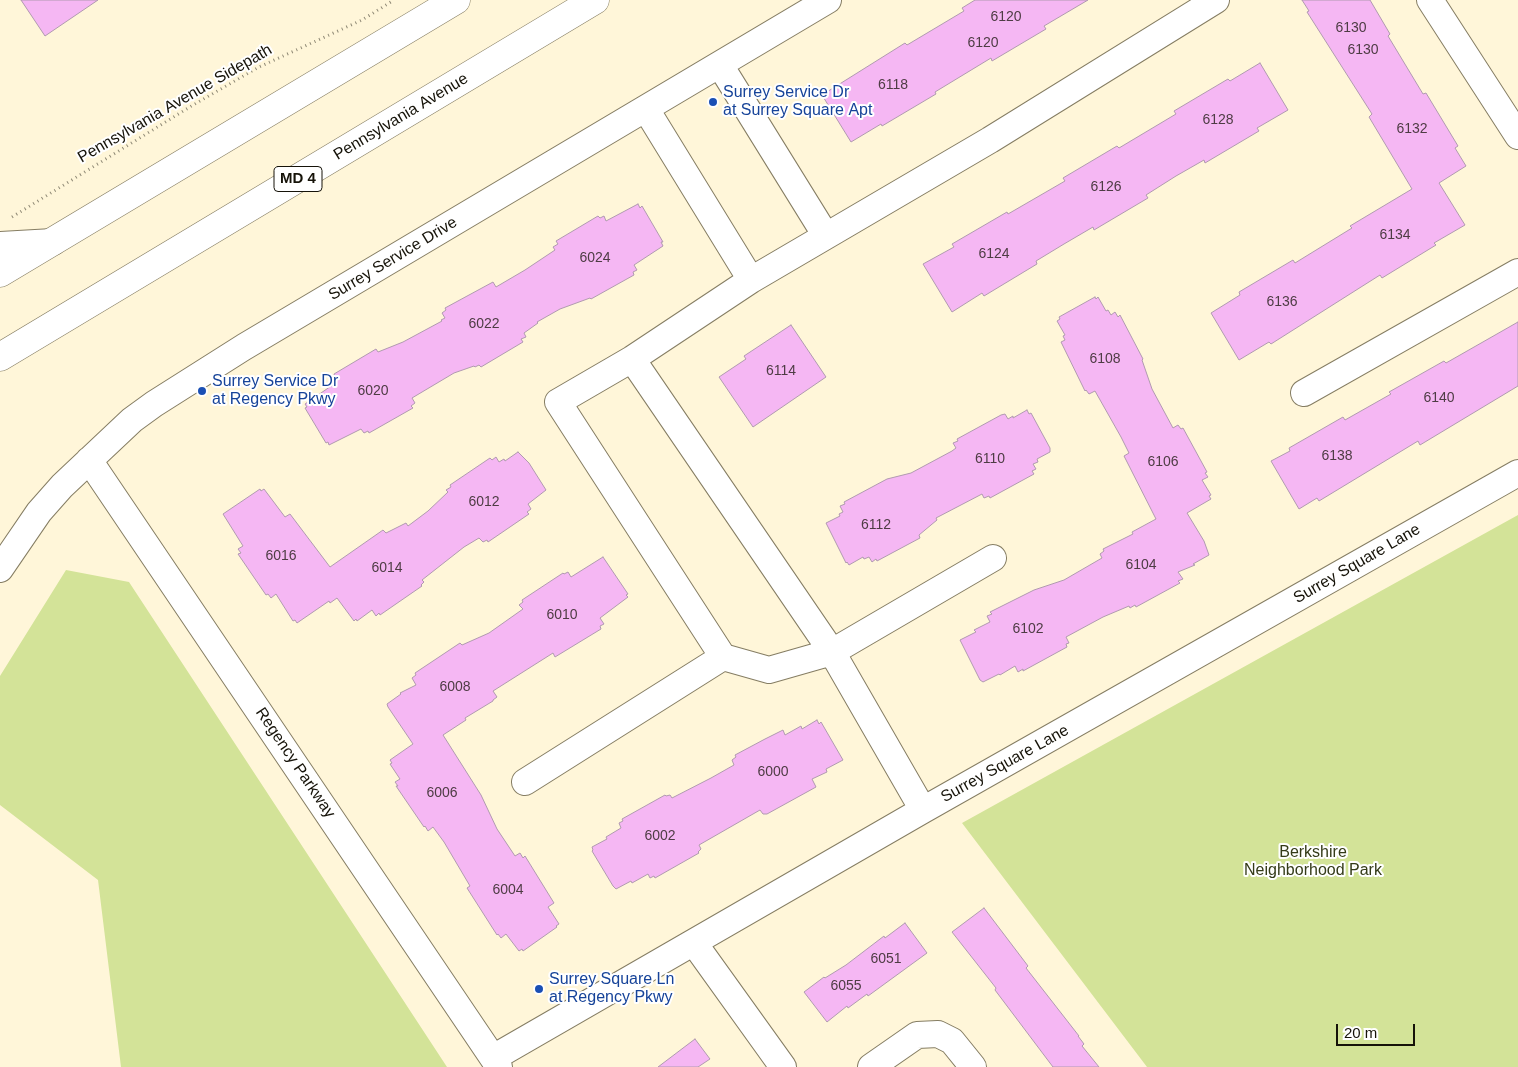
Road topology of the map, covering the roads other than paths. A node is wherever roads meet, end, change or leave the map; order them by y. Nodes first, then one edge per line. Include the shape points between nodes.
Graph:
1 (456, 0) edge
2 (595, 0) edge
3 (828, 0) edge
4 (1216, 0) edge
5 (1430, 0) edge
6 (720, 65) junction
7 (646, 108) junction
8 (1518, 136) edge
9 (826, 236) junction
10 (53, 242) junction
11 (0, 245) edge
12 (1518, 272) edge
13 (0, 273) edge
14 (752, 280) junction
15 (0, 357) edge
16 (632, 359) junction
17 (1304, 393) dead end
18 (89, 460) junction
19 (1518, 473) edge
20 (993, 558) dead end
21 (0, 569) edge
22 (832, 652) junction
23 (723, 657) junction
24 (525, 782) dead end
25 (923, 810) junction
26 (694, 943) junction
27 (496, 1063) edge
28 (782, 1067) edge
29 (871, 1067) edge
30 (973, 1067) edge

1 - 10 highway
2 - 15 highway, Pennsylvania Avenue / MD 4
3 - 6 street, Surrey Service Drive
4 - 9 street via 990,140
5 - 8 street
6 - 7 street, Surrey Service Drive
6 - 9 street
7 - 14 street
7 - 18 street, Surrey Service Drive via 244,347 132,420
9 - 14 street
10 - 11 street
10 - 13 highway
12 - 17 street
14 - 16 street
16 - 22 street
16 - 23 street via 558,402
18 - 21 street, Surrey Service Drive via 39,512
18 - 27 street, Regency Parkway
19 - 25 street, Surrey Square Lane
20 - 22 street
22 - 23 street via 769,670
22 - 25 street
23 - 24 street
25 - 26 street, Surrey Square Lane
26 - 27 street, Surrey Square Lane
26 - 28 street
29 - 30 street via 918,1035 938,1034 952,1041

